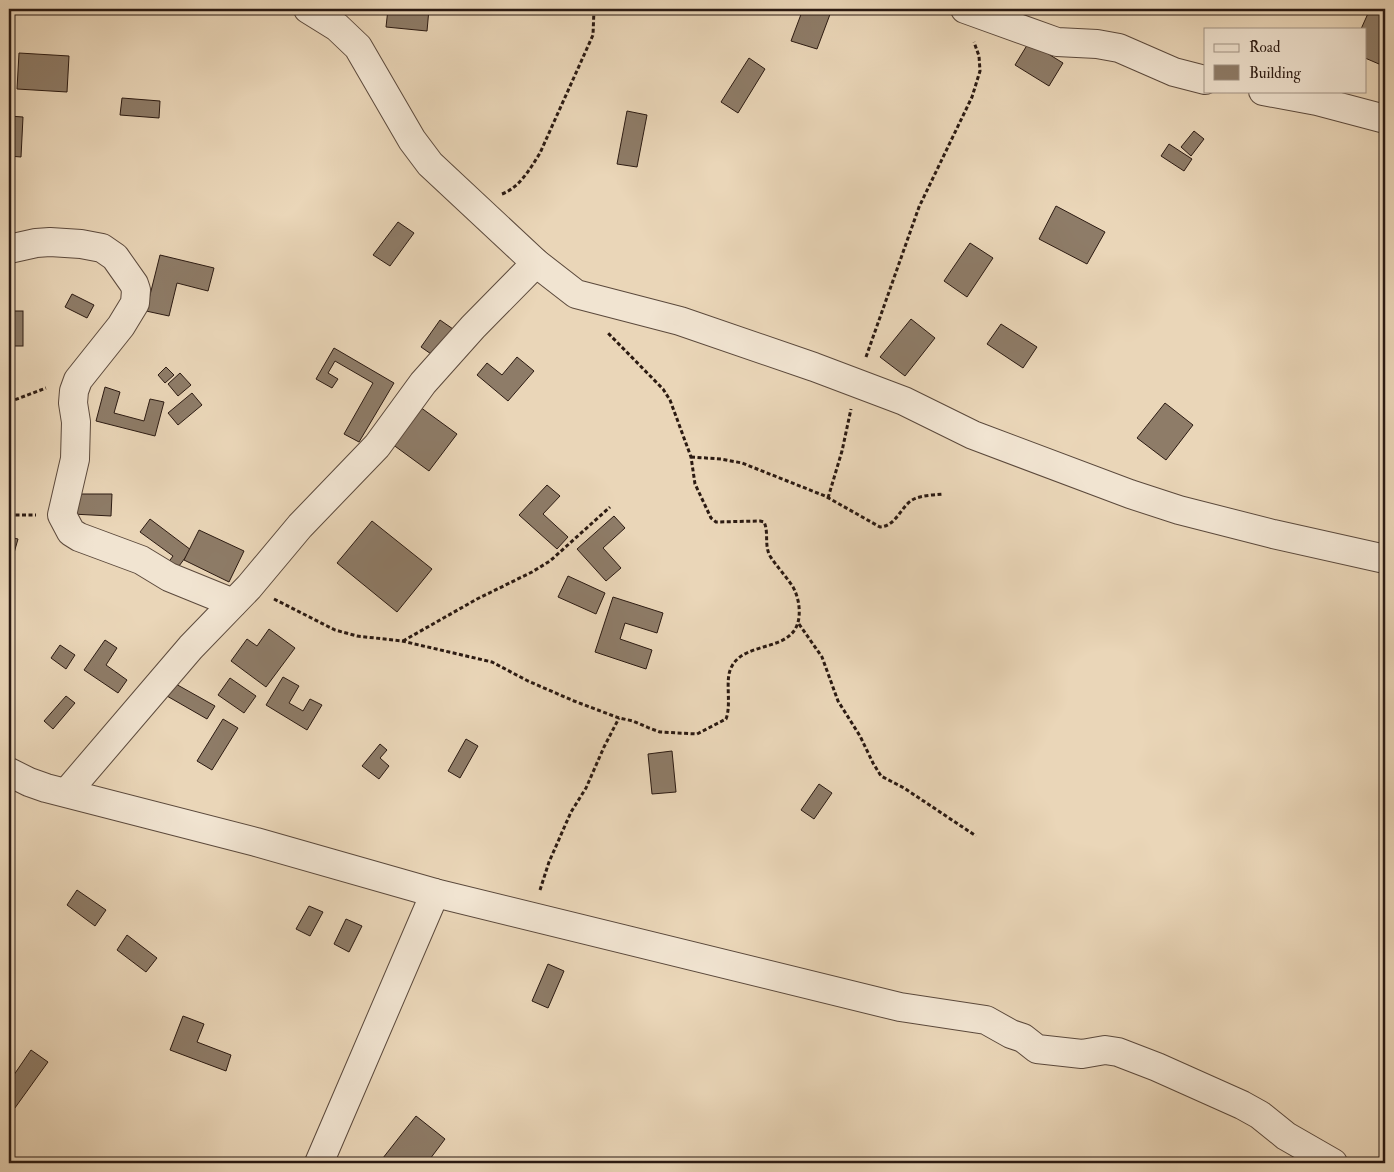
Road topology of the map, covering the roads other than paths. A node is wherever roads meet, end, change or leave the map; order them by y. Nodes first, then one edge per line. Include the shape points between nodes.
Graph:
1 (308, 9) edge
2 (965, 9) edge
3 (1204, 80) edge
4 (1268, 92) edge
5 (1385, 119) edge
6 (9, 249) edge
7 (536, 263) junction
8 (1385, 560) edge
9 (241, 595) junction
10 (9, 772) edge
11 (67, 792) junction
12 (434, 893) junction
13 (319, 1163) edge
14 (1333, 1163) edge

1 - 7 street via 337,27 358,47 412,140 430,164
2 - 3 street via 1057,42 1119,48 1179,74
4 - 5 street
6 - 9 street via 50,242 102,248 114,257 136,290 135,303 121,326 78,380 74,391 75,459 62,515 66,526 79,537 141,560 169,577
7 - 8 street via 576,294 689,324 805,364 904,402 973,435 1138,496 1180,510
7 - 9 street via 423,383 377,446 300,526
9 - 11 street via 191,647
10 - 11 street via 29,782
11 - 12 street
12 - 13 street
12 - 14 street via 900,1007 986,1020 1038,1049 1082,1054 1114,1051 1242,1105

